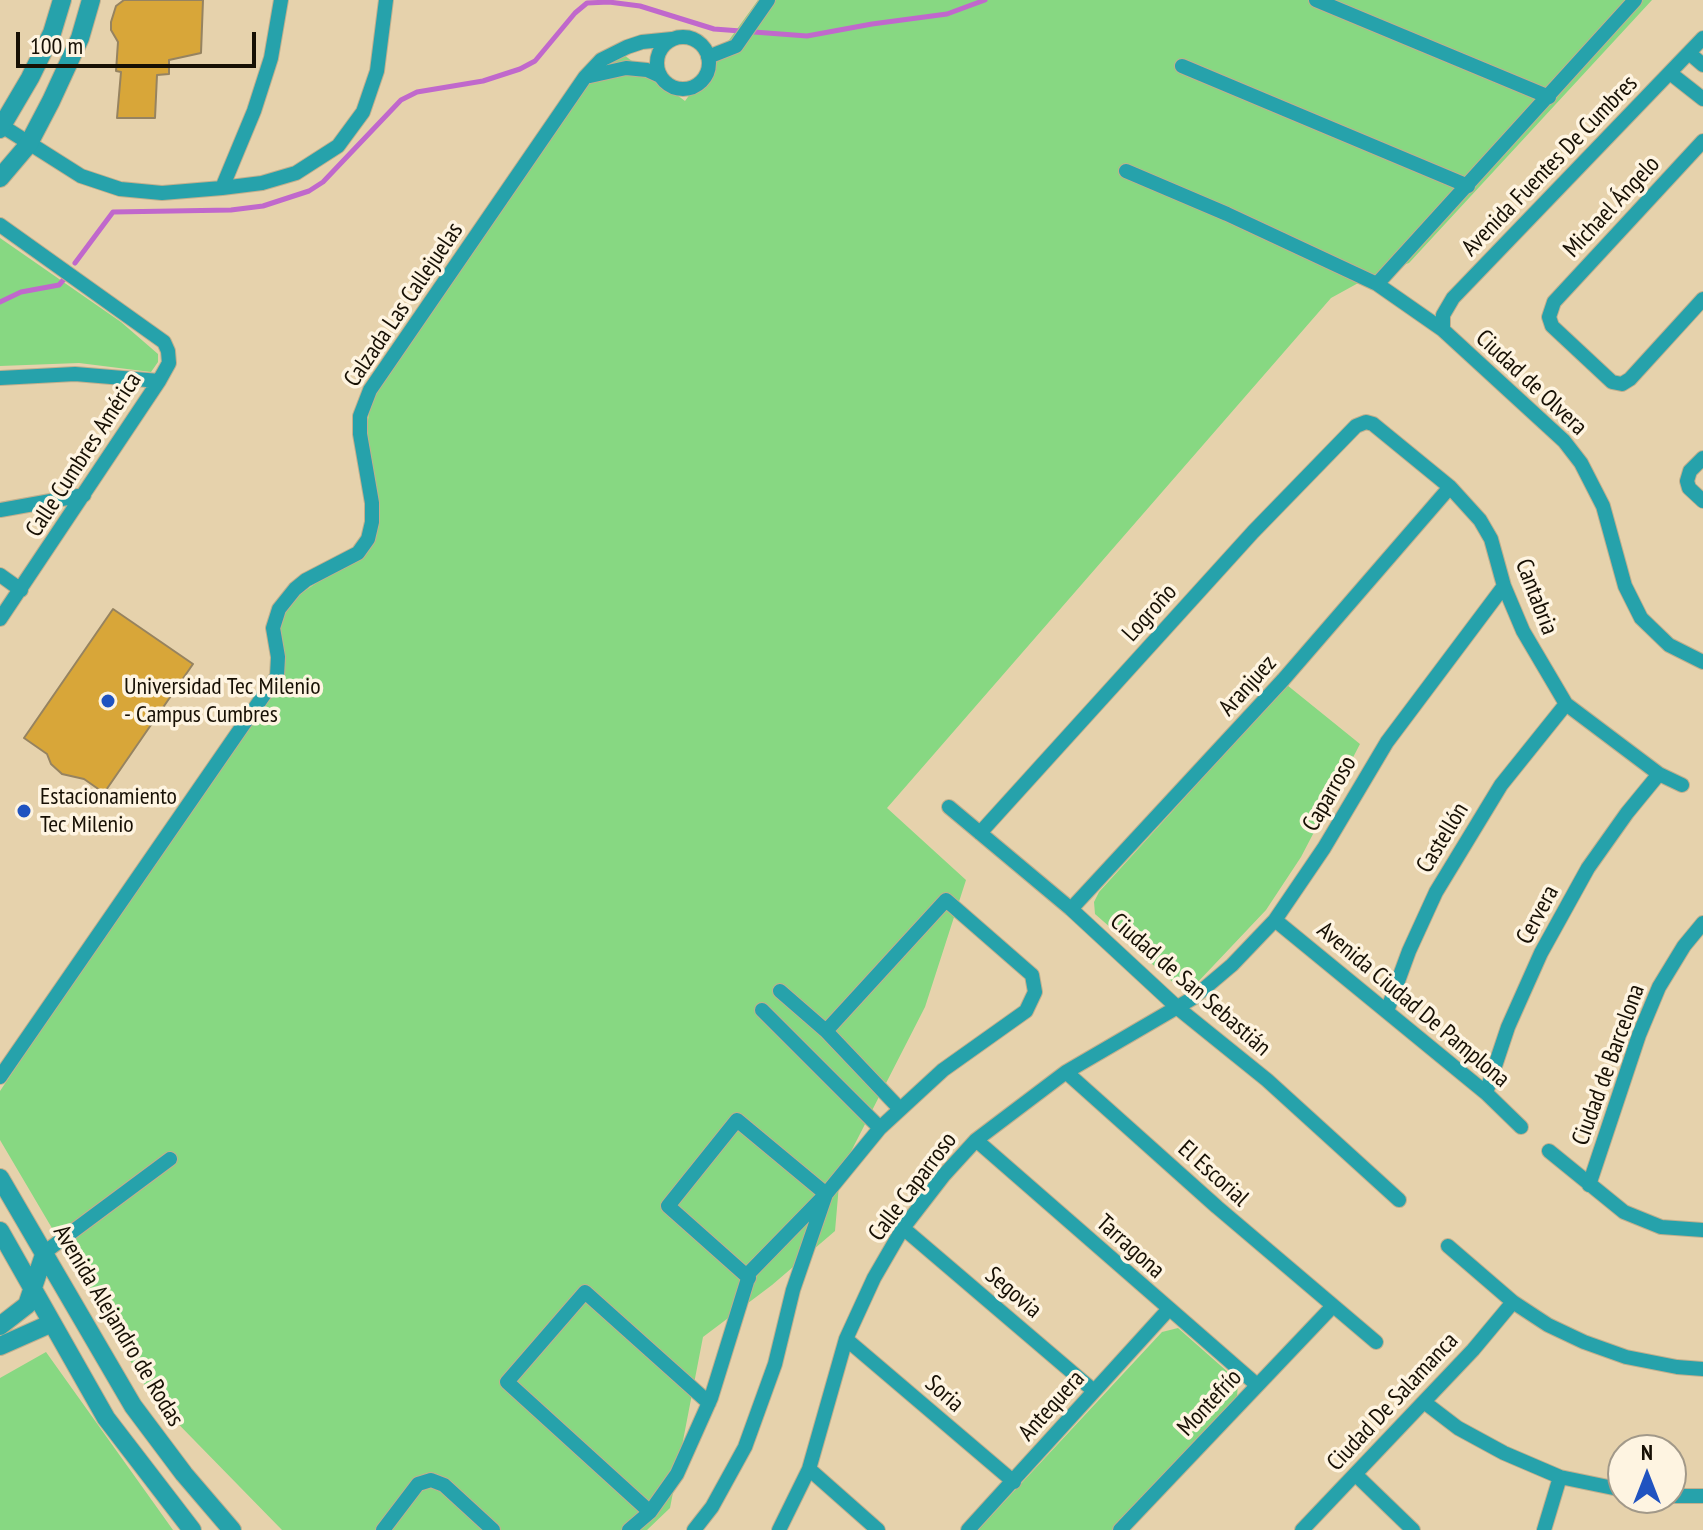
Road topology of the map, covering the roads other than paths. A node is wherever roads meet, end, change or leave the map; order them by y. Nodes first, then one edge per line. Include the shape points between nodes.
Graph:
1 (62, 0) edge
2 (91, 0) edge
3 (281, 0) edge
4 (386, 0) edge
5 (768, 0) edge
6 (1316, 0) edge
7 (1630, 1) edge
8 (1703, 38) edge
9 (672, 39) junction
10 (1689, 53) junction
11 (708, 57) junction
12 (1703, 65) edge
13 (1182, 66) dead end
14 (1670, 73) junction
15 (660, 76) junction
16 (585, 77) junction
17 (1549, 97) junction
18 (1703, 99) edge
19 (1, 128) edge
20 (1703, 141) edge
21 (28, 145) junction
22 (1126, 171) dead end
23 (0, 178) edge
24 (1468, 186) junction
25 (222, 188) junction
26 (0, 225) edge
27 (1377, 284) junction
28 (1703, 299) edge
29 (1443, 330) junction
30 (0, 378) edge
31 (159, 381) junction
32 (1356, 426) joint
33 (1703, 458) edge
34 (1450, 487) junction
35 (84, 495) junction
36 (1703, 501) edge
37 (0, 510) edge
38 (0, 575) edge
39 (1504, 586) junction
40 (21, 590) junction
41 (0, 619) edge
42 (1703, 662) edge
43 (1566, 704) junction
44 (1659, 774) junction
45 (1682, 785) dead end
46 (949, 807) dead end
47 (980, 833) junction
48 (1071, 909) junction
49 (1275, 920) junction
50 (1703, 923) edge
51 (780, 991) dead end
52 (1179, 1009) junction
53 (762, 1010) dead end
54 (1387, 1011) junction
55 (826, 1031) junction
56 (1066, 1072) junction
57 (0, 1077) edge
58 (1486, 1093) junction
59 (900, 1109) junction
60 (1521, 1127) dead end
61 (880, 1128) junction
62 (976, 1140) junction
63 (1549, 1151) dead end
64 (170, 1159) dead end
65 (0, 1178) edge
66 (1589, 1185) junction
67 (826, 1194) junction
68 (1399, 1200) dead end
69 (903, 1228) junction
70 (1703, 1230) edge
71 (1, 1237) edge
72 (1448, 1246) dead end
73 (45, 1252) junction
74 (749, 1278) junction
75 (34, 1290) junction
76 (1513, 1302) junction
77 (1332, 1307) junction
78 (1168, 1310) junction
79 (52, 1323) junction
80 (0, 1326) edge
81 (846, 1339) junction
82 (1376, 1342) dead end
83 (0, 1346) edge
84 (1703, 1369) edge
85 (1257, 1385) junction
86 (1094, 1391) junction
87 (1424, 1402) junction
88 (709, 1403) junction
89 (809, 1469) junction
90 (1355, 1474) junction
91 (1560, 1477) junction
92 (1014, 1482) junction
93 (1607, 1487) edge
94 (650, 1512) junction
95 (192, 1530) edge
96 (232, 1530) edge
97 (383, 1530) edge
98 (493, 1530) edge
99 (629, 1530) edge
100 (694, 1530) edge
101 (779, 1530) edge
102 (878, 1530) edge
103 (968, 1530) edge
104 (1120, 1530) edge
105 (1302, 1530) edge
106 (1413, 1530) edge
107 (1544, 1530) edge

1 - 19 street via 52,33
2 - 21 street via 80,38
3 - 25 street via 263,85
4 - 25 street via 377,71 363,112 338,146 296,173
5 - 11 street via 736,46
6 - 17 street
7 - 17 street
8 - 10 street, Avenida Fuentes De Cumbres
9 - 11 street via 697,41
9 - 15 street via 660,51
9 - 16 street, Calzada Las Callejuelas via 627,47 601,60
10 - 12 street
10 - 14 street, Avenida Fuentes De Cumbres
11 - 15 street via 704,79 690,88 673,87
13 - 24 street
14 - 18 street
14 - 29 street, Avenida Fuentes De Cumbres via 1453,298 1443,315
15 - 16 street via 626,68
16 - 57 street, Calzada Las Callejuelas via 365,400 360,434 372,503 368,539 358,553 306,580 279,609 273,628 277,676
17 - 24 street
19 - 21 street
20 - 28 street, Michael Ángelo via 1549,311 1552,326 1612,382 1622,384
21 - 23 street
21 - 25 street via 81,176 120,189 162,193
22 - 27 street, Ciudad de Olvera
24 - 27 street
26 - 31 street, Calle Cumbres América via 164,342 169,363
27 - 29 street, Ciudad de Olvera
29 - 42 street, Ciudad de Olvera via 1564,441 1603,506 1625,586 1641,618 1669,645
30 - 31 street via 75,374
31 - 35 street, Calle Cumbres América
32 - 34 street, Cantabria via 1373,424
32 - 47 street, Logroño
33 - 36 street via 1687,481
34 - 39 street, Cantabria via 1491,539
34 - 48 street, Aranjuez via 1283,680
35 - 37 street
35 - 40 street, Calle Cumbres América
38 - 40 street
39 - 43 street, Cantabria via 1538,660
39 - 49 street, Caparroso via 1387,742
40 - 41 street, Calle Cumbres América
43 - 44 street, Cantabria
43 - 54 street, Castellón via 1501,785 1436,892
44 - 45 street, Cantabria
44 - 58 street, Cervera via 1588,868 1541,953
46 - 47 street, Ciudad de San Sebastián
47 - 48 street, Ciudad de San Sebastián
48 - 52 street, Ciudad de San Sebastián
49 - 52 street, Caparroso
49 - 54 street, Avenida Ciudad De Pamplona
50 - 66 street, Ciudad de Barcelona via 1659,987
51 - 55 street
52 - 56 street, Calle Caparroso
52 - 68 street, Ciudad de San Sebastián via 1267,1080
53 - 61 street
54 - 58 street, Avenida Ciudad De Pamplona
55 - 59 street
55 - 59 street via 946,900 1032,975 1035,992 1026,1011 943,1070
56 - 62 street, Calle Caparroso
56 - 77 street, El Escorial
58 - 60 street, Avenida Ciudad De Pamplona
59 - 61 street
61 - 67 street
62 - 69 street, Calle Caparroso
62 - 78 street, Tarragona
63 - 66 street
64 - 73 street
65 - 73 street, Avenida Alejandro de Rodas
66 - 70 street via 1648,1223
67 - 74 street via 769,1250
67 - 74 street via 737,1120 668,1206
67 - 100 street via 745,1447
69 - 81 street, Calle Caparroso
69 - 86 street, Segovia
71 - 75 street
72 - 76 street
73 - 75 street
73 - 96 street, Avenida Alejandro de Rodas via 133,1406
74 - 88 street
75 - 79 street
75 - 80 street via 27,1305
76 - 84 street via 1572,1336 1626,1357
76 - 87 street, Ciudad De Salamanca
77 - 82 street, El Escorial
77 - 85 street, Montefrío
78 - 85 street, Tarragona
78 - 86 street, Antequera
79 - 83 street
79 - 95 street via 106,1418
81 - 89 street, Calle Caparroso
81 - 92 street, Soria
85 - 104 street, Montefrío
86 - 92 street, Antequera
87 - 90 street, Ciudad De Salamanca
87 - 91 street via 1458,1428
88 - 94 street via 677,1474
88 - 94 street via 585,1292 507,1382
89 - 101 street, Calle Caparroso
89 - 102 street
90 - 105 street, Ciudad De Salamanca
90 - 106 street
91 - 93 street
91 - 107 street
92 - 103 street, Antequera
94 - 99 street
97 - 98 street via 418,1484 431,1480 444,1485

